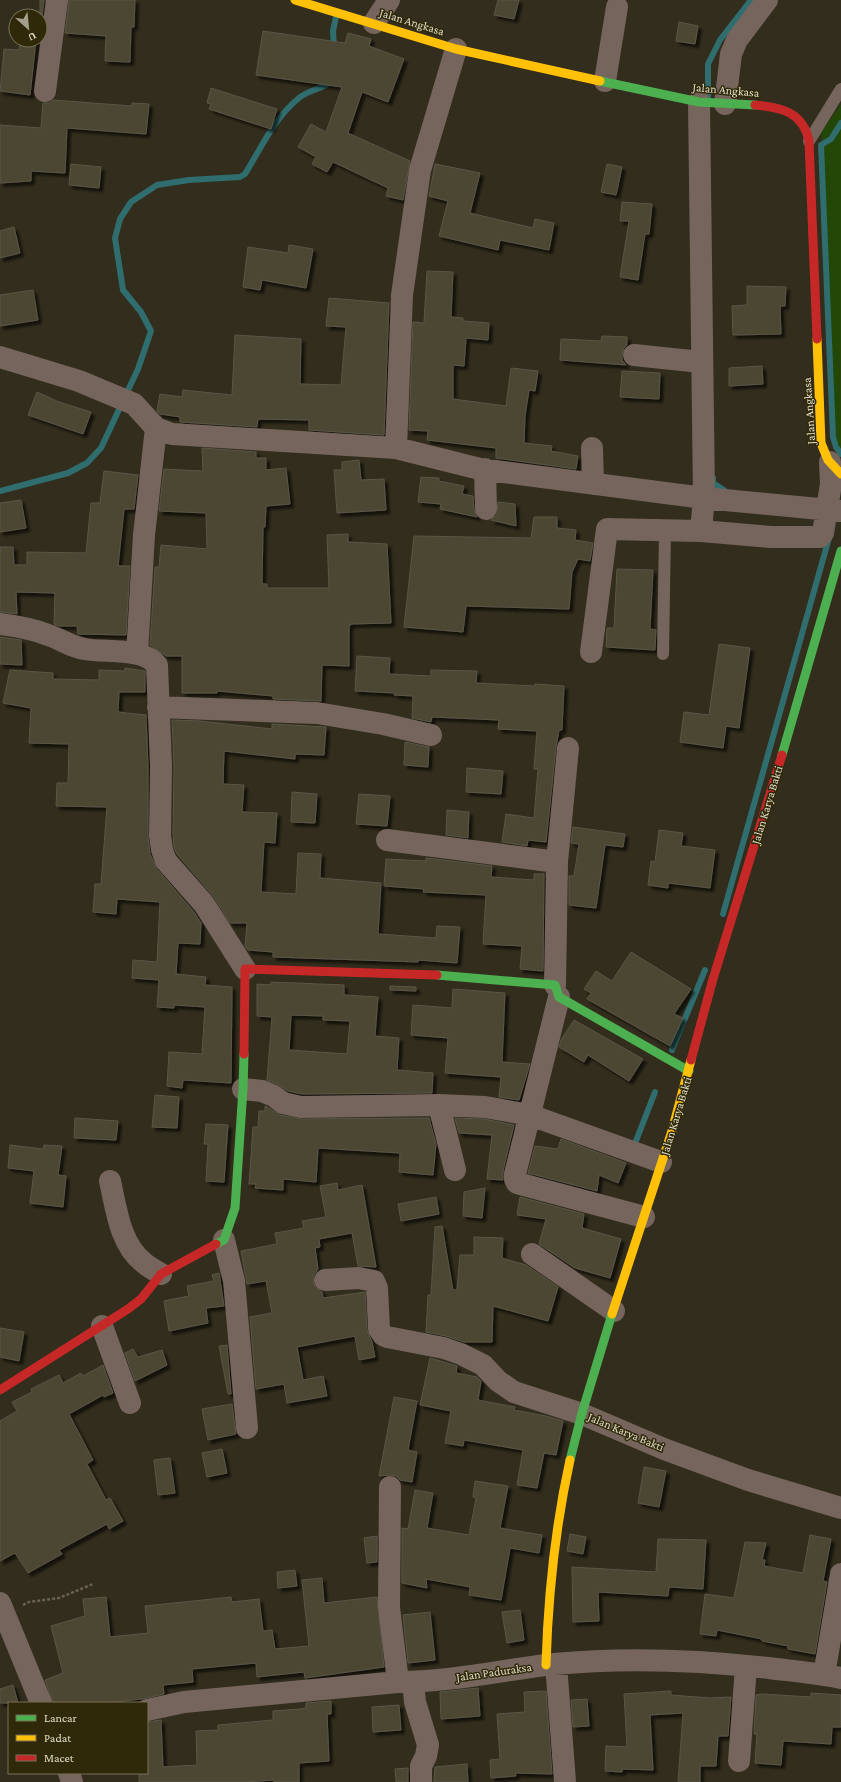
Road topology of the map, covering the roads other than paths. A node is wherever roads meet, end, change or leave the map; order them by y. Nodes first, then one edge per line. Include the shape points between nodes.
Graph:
1 (57, 0) edge
2 (295, 0) edge
3 (389, 0) edge
4 (768, 0) edge
5 (617, 7) dead end
6 (374, 23) junction
7 (456, 49) junction
8 (605, 81) junction
9 (841, 89) edge
10 (45, 91) dead end
11 (711, 103) junction
12 (809, 141) junction
13 (634, 355) dead end
14 (0, 358) edge
15 (701, 362) junction
16 (156, 428) junction
17 (396, 448) junction
18 (592, 448) dead end
19 (835, 468) edge
20 (485, 470) junction
21 (592, 484) junction
22 (704, 498) junction
23 (486, 509) dead end
24 (834, 510) edge
25 (665, 531) junction
26 (701, 532) junction
27 (841, 551) edge
28 (0, 624) edge
29 (591, 652) dead end
30 (137, 654) junction
31 (663, 654) dead end
32 (158, 707) junction
33 (431, 735) dead end
34 (568, 748) dead end
35 (387, 840) dead end
36 (557, 862) junction
37 (245, 968) junction
38 (557, 991) junction
39 (689, 1071) junction
40 (243, 1089) junction
41 (439, 1105) junction
42 (530, 1116) junction
43 (662, 1162) junction
44 (455, 1170) dead end
45 (110, 1180) dead end
46 (644, 1218) junction
47 (224, 1240) junction
48 (532, 1254) dead end
49 (161, 1274) junction
50 (325, 1280) dead end
51 (614, 1311) junction
52 (102, 1326) junction
53 (0, 1390) edge
54 (130, 1403) dead end
55 (582, 1414) junction
56 (247, 1428) dead end
57 (390, 1487) dead end
58 (841, 1508) edge
59 (841, 1574) edge
60 (2, 1608) edge
61 (551, 1665) junction
62 (746, 1666) junction
63 (833, 1676) edge
64 (405, 1682) junction
65 (41, 1702) edge
66 (148, 1710) edge
67 (739, 1760) dead end
68 (421, 1782) edge
69 (565, 1782) edge

1 - 10 street
2 - 6 street, Jalan Angkasa
3 - 6 street
4 - 11 street via 737,40
5 - 8 street
6 - 7 street, Jalan Angkasa
7 - 8 street, Jalan Angkasa
7 - 17 street via 419,177 402,295
8 - 11 street, Jalan Angkasa
9 - 12 lane
11 - 12 street, Jalan Angkasa via 765,106 785,110 802,122
11 - 15 street
12 - 19 street, Jalan Angkasa via 821,443 824,453
13 - 15 street
14 - 16 street via 79,381 124,400
15 - 22 street
16 - 17 street via 172,434
16 - 30 street via 144,535
17 - 20 street
18 - 21 street
19 - 24 street via 831,484
20 - 21 street
20 - 23 street
21 - 22 street
22 - 24 street
22 - 26 street
24 - 26 street via 819,537 771,537
25 - 26 street
25 - 29 street via 607,529
25 - 31 lane
27 - 39 street, Jalan Karya Bakti via 811,661 709,991
28 - 30 street via 47,634 69,646 85,650
30 - 32 street via 153,659 159,669
32 - 33 street via 317,713
32 - 37 street via 162,850 166,861 204,904
34 - 36 street
35 - 36 street
36 - 38 street
37 - 38 street via 439,975
37 - 40 street
38 - 39 street
38 - 42 street
39 - 43 street, Jalan Karya Bakti
40 - 41 street via 262,1091 283,1103 301,1106
40 - 47 street via 235,1208
41 - 42 street via 485,1107
41 - 44 street
42 - 43 street
42 - 46 street via 515,1174 517,1183
43 - 46 street, Jalan Karya Bakti
45 - 49 street via 121,1227 135,1255
46 - 51 street, Jalan Karya Bakti
47 - 49 street
47 - 56 street via 234,1281
48 - 51 street
49 - 52 street via 141,1299
50 - 55 street via 359,1278 374,1281 377,1288 379,1329 382,1335 461,1354 483,1365 514,1392
51 - 55 street, Jalan Karya Bakti
52 - 53 street
52 - 54 street
55 - 58 street, Jalan Karya Bakti via 664,1449 748,1480
55 - 61 street via 564,1489 552,1566 546,1618
57 - 64 street via 389,1607
59 - 63 street
60 - 65 street
61 - 62 street, Jalan Paduraksa via 630,1660 687,1660
61 - 64 street, Jalan Paduraksa
61 - 69 street
62 - 63 street, Jalan Paduraksa
62 - 67 street
64 - 66 street, Jalan Paduraksa via 184,1702
64 - 68 street via 415,1702 428,1745 426,1756 420,1766

